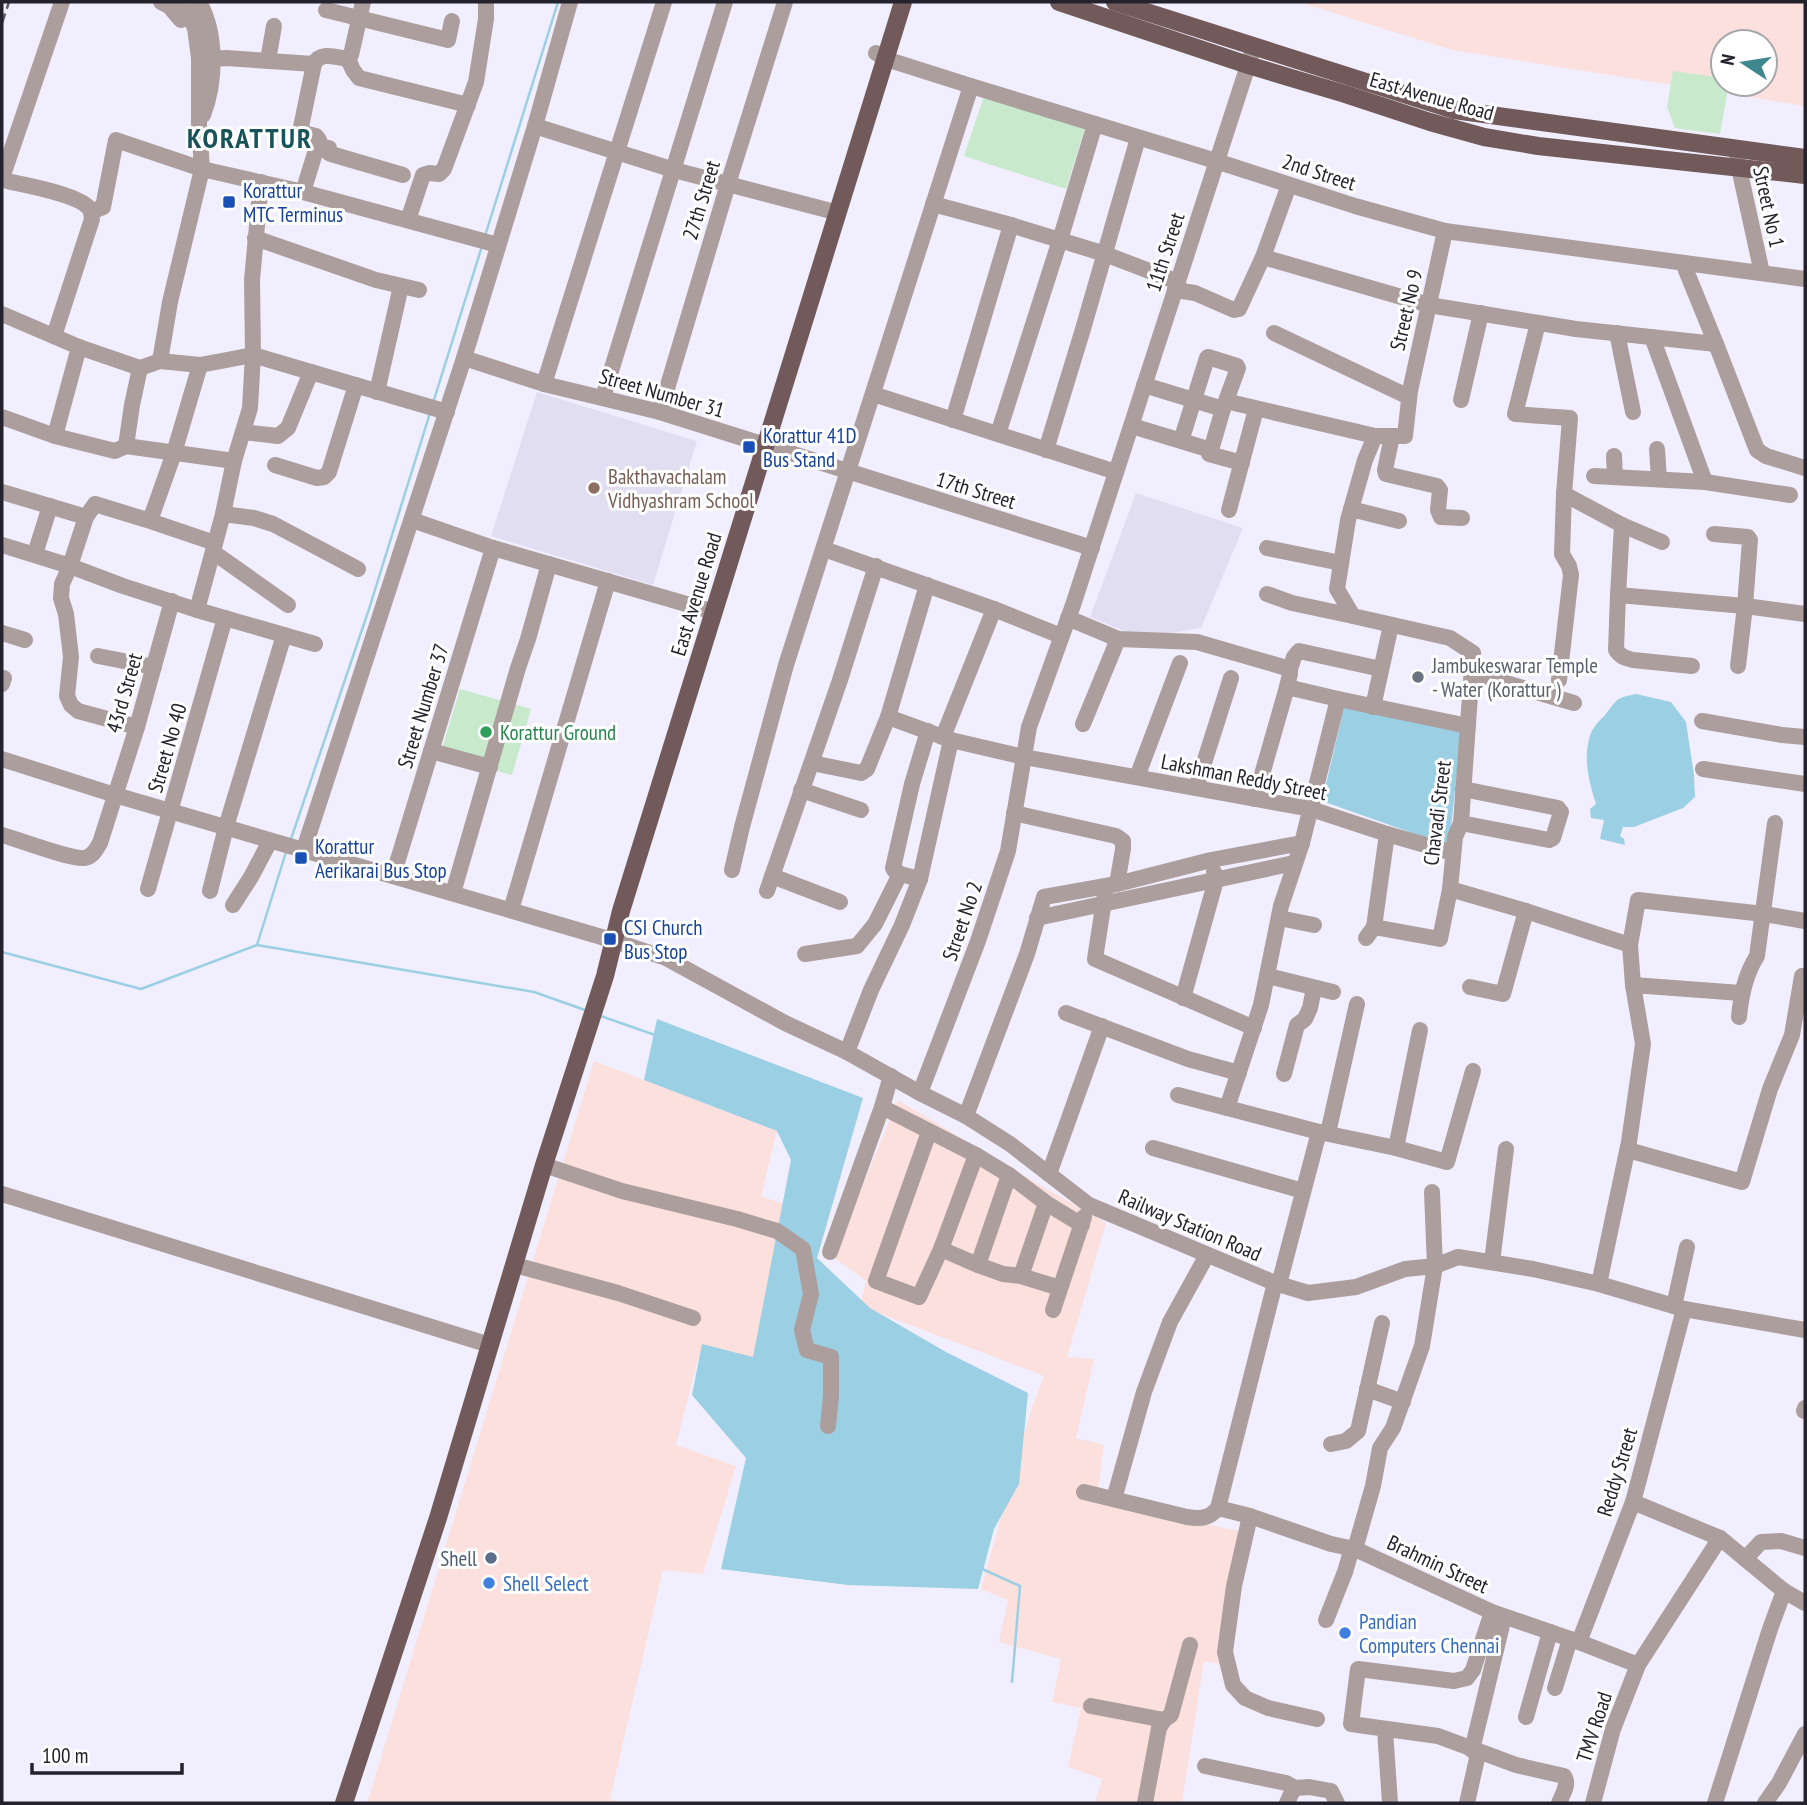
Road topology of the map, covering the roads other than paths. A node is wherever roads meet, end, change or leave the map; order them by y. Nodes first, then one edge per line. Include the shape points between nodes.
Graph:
1 (62, 2) edge
2 (161, 2) edge
3 (178, 2) edge
4 (199, 2) edge
5 (212, 2) edge
6 (363, 2) edge
7 (486, 2) edge
8 (570, 2) edge
9 (664, 2) edge
10 (725, 2) edge
11 (785, 2) edge
12 (891, 2) edge
13 (903, 2) edge
14 (1059, 2) edge
15 (1115, 2) edge
16 (326, 10) dead end
17 (360, 19) junction
18 (452, 21) dead end
19 (274, 26) dead end
20 (1254, 45) junction
21 (881, 56) junction
22 (214, 59) junction
23 (348, 59) junction
24 (268, 60) junction
25 (314, 64) junction
26 (1248, 65) junction
27 (971, 86) junction
28 (468, 105) junction
29 (200, 124) junction
30 (1095, 124) junction
31 (535, 126) junction
32 (1138, 138) junction
33 (317, 146) junction
34 (1734, 149) junction
35 (616, 153) junction
36 (1805, 158) edge
37 (1216, 161) junction
38 (1740, 167) junction
39 (202, 169) junction
40 (674, 170) junction
41 (403, 175) dead end
42 (1805, 175) edge
43 (2, 179) edge
44 (261, 182) junction
45 (728, 184) junction
46 (1289, 185) junction
47 (303, 192) junction
48 (933, 204) junction
49 (831, 211) junction
50 (92, 212) junction
51 (408, 220) junction
52 (1012, 225) junction
53 (1445, 231) junction
54 (255, 238) junction
55 (1060, 240) junction
56 (492, 243) junction
57 (1105, 254) junction
58 (1263, 257) junction
59 (1683, 263) junction
60 (1762, 273) junction
61 (1805, 279) edge
62 (401, 286) junction
63 (1176, 286) junction
64 (419, 290) dead end
65 (1429, 304) junction
66 (1481, 313) junction
67 (3, 318) edge
68 (1538, 323) junction
69 (1274, 333) dead end
70 (1618, 334) junction
71 (54, 336) junction
72 (1652, 337) junction
73 (1716, 344) junction
74 (79, 347) junction
75 (253, 355) junction
76 (464, 358) junction
77 (160, 360) junction
78 (200, 365) junction
79 (140, 368) junction
80 (311, 372) junction
81 (544, 384) junction
82 (1144, 385) junction
83 (356, 386) junction
84 (377, 392) junction
85 (873, 394) junction
86 (603, 397) junction
87 (1409, 397) junction
88 (1194, 400) junction
89 (1461, 400) dead end
90 (1228, 406) junction
91 (437, 409) junction
92 (1256, 409) junction
93 (660, 412) junction
94 (1633, 412) dead end
95 (2, 417) edge
96 (953, 420) junction
97 (1132, 426) junction
98 (243, 432) junction
99 (998, 434) junction
100 (55, 436) junction
101 (1375, 436) junction
102 (1392, 436) junction
103 (1181, 441) junction
104 (762, 444) junction
105 (126, 446) junction
106 (1657, 449) dead end
107 (1046, 450) junction
108 (174, 453) junction
109 (1209, 454) dead end
110 (1614, 456) dead end
111 (234, 461) junction
112 (1242, 463) junction
113 (275, 465) dead end
114 (1805, 468) edge
115 (848, 472) junction
116 (1116, 472) junction
117 (1594, 477) dead end
118 (1615, 477) junction
119 (1659, 479) junction
120 (1705, 482) junction
121 (2, 492) edge
122 (1563, 494) junction
123 (1790, 495) dead end
124 (50, 506) junction
125 (1351, 509) junction
126 (1229, 510) dead end
127 (223, 514) junction
128 (86, 517) junction
129 (1462, 517) dead end
130 (144, 519) junction
131 (412, 520) junction
132 (1399, 521) dead end
133 (1622, 525) junction
134 (1714, 534) dead end
135 (1662, 542) dead end
136 (2, 545) edge
137 (214, 548) junction
138 (493, 548) junction
139 (1092, 548) junction
140 (1267, 548) dead end
141 (824, 550) junction
142 (35, 554) junction
143 (1341, 563) junction
144 (549, 564) junction
145 (70, 566) junction
146 (876, 566) junction
147 (358, 569) dead end
148 (608, 581) junction
149 (927, 584) junction
150 (1267, 594) dead end
151 (1618, 595) junction
152 (172, 601) junction
153 (288, 605) dead end
154 (1745, 606) junction
155 (994, 609) junction
156 (197, 610) junction
157 (707, 610) junction
158 (1805, 614) edge
159 (1353, 616) junction
160 (225, 618) junction
161 (1068, 618) junction
162 (1391, 625) junction
163 (2, 632) edge
164 (284, 635) junction
165 (1061, 636) junction
166 (25, 639) dead end
167 (1118, 639) junction
168 (315, 644) dead end
169 (98, 656) dead end
170 (1180, 663) dead end
171 (1692, 666) dead end
172 (1738, 666) dead end
173 (154, 667) junction
174 (1290, 669) junction
175 (1381, 669) junction
176 (1472, 673) junction
177 (1231, 678) dead end
178 (1559, 680) dead end
179 (1287, 687) junction
180 (1338, 699) junction
181 (1574, 703) dead end
182 (1373, 707) junction
183 (888, 718) junction
184 (1702, 721) dead end
185 (1083, 724) dead end
186 (1468, 726) junction
187 (137, 727) junction
188 (941, 736) junction
189 (1805, 737) edge
190 (431, 751) junction
191 (1024, 757) junction
192 (2, 759) edge
193 (812, 763) junction
194 (490, 767) junction
195 (1703, 769) dead end
196 (1137, 778) junction
197 (1805, 784) edge
198 (1196, 788) junction
199 (1463, 789) junction
200 (801, 790) junction
201 (115, 795) junction
202 (1255, 799) junction
203 (1311, 808) junction
204 (861, 810) dead end
205 (171, 811) junction
206 (1014, 813) junction
207 (1461, 823) junction
208 (1775, 823) dead end
209 (226, 827) junction
210 (1387, 834) junction
211 (2, 835) edge
212 (267, 839) junction
213 (1302, 844) junction
214 (299, 848) junction
215 (1453, 853) junction
216 (1211, 860) junction
217 (1294, 863) junction
218 (732, 870) dead end
219 (901, 874) junction
220 (393, 876) junction
221 (920, 879) junction
222 (1216, 880) junction
223 (1111, 884) junction
224 (148, 889) dead end
225 (1450, 889) junction
226 (210, 891) dead end
227 (453, 893) junction
228 (840, 902) dead end
229 (1104, 904) junction
230 (233, 905) dead end
231 (511, 910) junction
232 (1526, 911) junction
233 (1764, 914) junction
234 (1037, 918) junction
235 (1279, 918) junction
236 (1805, 921) edge
237 (1314, 925) dead end
238 (610, 939) junction
239 (1630, 945) junction
240 (805, 954) dead end
241 (1268, 976) junction
242 (1802, 976) dead end
243 (1633, 985) junction
244 (1470, 987) dead end
245 (1314, 988) junction
246 (1333, 992) dead end
247 (1741, 993) junction
248 (1184, 998) junction
249 (1357, 1004) dead end
250 (1066, 1013) dead end
251 (1739, 1017) dead end
252 (1102, 1026) junction
253 (1254, 1028) junction
254 (1420, 1030) dead end
255 (581, 1034) junction
256 (847, 1052) junction
257 (1473, 1071) dead end
258 (1239, 1073) junction
259 (1284, 1074) dead end
260 (891, 1076) junction
261 (920, 1093) junction
262 (1178, 1095) dead end
263 (882, 1107) junction
264 (1227, 1108) junction
265 (967, 1116) junction
266 (929, 1132) junction
267 (1323, 1132) junction
268 (1153, 1148) dead end
269 (1396, 1148) junction
270 (1506, 1149) dead end
271 (1628, 1150) junction
272 (976, 1155) junction
273 (544, 1166) junction
274 (1049, 1174) junction
275 (1009, 1175) junction
276 (1303, 1191) junction
277 (1432, 1192) dead end
278 (2, 1194) edge
279 (1046, 1203) junction
280 (1089, 1205) junction
281 (1082, 1224) junction
282 (1687, 1247) dead end
283 (941, 1249) junction
284 (830, 1252) dead end
285 (1207, 1255) junction
286 (1492, 1262) junction
287 (514, 1265) junction
288 (978, 1265) junction
289 (1434, 1266) junction
290 (1021, 1276) junction
291 (1277, 1284) junction
292 (1599, 1284) junction
293 (1060, 1288) junction
294 (1679, 1308) junction
295 (1053, 1310) dead end
296 (693, 1318) dead end
297 (1382, 1323) dead end
298 (1805, 1330) edge
299 (485, 1344) junction
300 (1367, 1389) junction
301 (1403, 1402) junction
302 (828, 1426) dead end
303 (1331, 1444) dead end
304 (1084, 1492) dead end
305 (1114, 1499) junction
306 (1633, 1502) junction
307 (1218, 1508) junction
308 (1250, 1516) junction
309 (1720, 1538) junction
310 (1802, 1541) edge
311 (1354, 1548) junction
312 (1745, 1559) junction
313 (1784, 1591) junction
314 (1805, 1603) edge
315 (1498, 1614) junction
316 (1326, 1620) dead end
317 (1550, 1632) junction
318 (1575, 1641) junction
319 (1190, 1645) dead end
320 (1638, 1665) junction
321 (1555, 1688) dead end
322 (1091, 1706) dead end
323 (1526, 1717) dead end
324 (1164, 1720) junction
325 (1317, 1720) dead end
326 (1385, 1730) junction
327 (1805, 1734) edge
328 (1472, 1749) junction
329 (1205, 1766) dead end
330 (1296, 1788) junction
331 (333, 1803) edge
332 (344, 1803) edge
333 (1145, 1803) edge
334 (1287, 1803) edge
335 (1336, 1803) edge
336 (1390, 1803) edge
337 (1467, 1803) edge
338 (1559, 1803) edge
339 (1593, 1803) edge
340 (1715, 1803) edge
341 (1765, 1803) edge

1 - 43 street
2 - 29 street via 178,15 187,30 191,97
3 - 29 street via 195,28
4 - 22 street via 209,24
5 - 22 street via 217,43
6 - 17 street
7 - 28 street via 476,82
8 - 31 street
9 - 35 street
10 - 40 street
11 - 45 street, 27th Street
12 - 21 main road, East Avenue Road
13 - 21 main road, East Avenue Road
14 - 26 main road, East Avenue Road
15 - 20 main road, East Avenue Road
16 - 17 street
17 - 18 street via 448,40
17 - 23 street
19 - 24 street
20 - 26 street, 11th Street
20 - 34 main road, East Avenue Road via 1454,110
21 - 27 street, 2nd Street
21 - 49 main road, East Avenue Road
21 - 104 main road, East Avenue Road via 799,345
22 - 24 street
22 - 29 street via 210,97
23 - 25 street via 321,56
23 - 28 street via 359,78
24 - 25 street
25 - 33 street via 301,127 316,136
26 - 37 street, 11th Street
26 - 38 main road, East Avenue Road via 1484,137
27 - 30 street, 2nd Street
27 - 48 street
28 - 51 street via 444,169 423,176
29 - 39 street
30 - 32 street, 2nd Street
30 - 55 street
31 - 35 street
31 - 56 street
32 - 37 street, 2nd Street
32 - 57 street
33 - 41 street
33 - 47 street
34 - 36 main road, East Avenue Road
34 - 38 street, Street No 1
35 - 40 street
35 - 81 street
37 - 46 street, 2nd Street
37 - 63 street, 11th Street
38 - 42 main road, East Avenue Road
38 - 60 street, Street No 1
39 - 44 street
39 - 50 street via 116,140 103,207
39 - 77 street
40 - 45 street
40 - 86 street
43 - 50 street via 71,198
44 - 47 street
44 - 54 street
45 - 49 street
45 - 93 street, 27th Street
46 - 53 street, 2nd Street
46 - 58 street
47 - 51 street
48 - 52 street
48 - 85 street
49 - 104 main road, East Avenue Road
50 - 71 street
51 - 56 street
52 - 55 street
52 - 96 street
53 - 59 street, 2nd Street
53 - 65 street, Street No 9
54 - 62 street
54 - 75 street
55 - 57 street
55 - 99 street
56 - 76 street
57 - 63 street
57 - 107 street
58 - 63 street via 1240,309
58 - 65 street
59 - 60 street, 2nd Street
59 - 73 street
60 - 61 street, 2nd Street
62 - 64 street
62 - 84 street
63 - 82 street, 11th Street
65 - 66 street
65 - 87 street, Street No 9
66 - 68 street
66 - 89 street
67 - 71 street
68 - 70 street
68 - 122 street via 1515,414 1570,418
69 - 87 street
70 - 72 street
70 - 94 street
71 - 74 street
72 - 73 street
72 - 120 street
73 - 114 street via 1757,450
74 - 79 street
74 - 100 street
75 - 78 street
75 - 80 street
75 - 98 street via 250,408
76 - 81 street, Street Number 31
76 - 91 street
77 - 78 street
77 - 79 street
78 - 108 street
79 - 105 street
80 - 83 street
80 - 98 street via 288,428 278,436
81 - 86 street, Street Number 31
82 - 88 street
82 - 97 street, 11th Street
83 - 84 street
83 - 113 street via 324,477
84 - 91 street
85 - 96 street
85 - 115 street
86 - 93 street, Street Number 31
87 - 102 street, Street No 9 via 1405,436
88 - 90 street
88 - 90 street via 1208,357 1238,368
88 - 103 street
90 - 92 street
90 - 103 street via 1211,450
91 - 131 street
92 - 101 street
92 - 112 street
93 - 104 street, Street Number 31
95 - 100 street
96 - 99 street
97 - 103 street
97 - 116 street, 11th Street
98 - 111 street
99 - 107 street
100 - 105 street via 115,452
101 - 102 street
101 - 125 street
102 - 129 street via 1386,474 1437,486 1441,517
104 - 115 street, Street Number 31
104 - 157 main road, East Avenue Road
104 - 238 main road, East Avenue Road
105 - 108 street
106 - 119 street
107 - 116 street
108 - 111 street
108 - 130 street via 152,514
109 - 112 street
110 - 118 street
111 - 127 street
112 - 126 street
115 - 139 street, 17th Street
115 - 141 street
116 - 139 street, 11th Street
117 - 118 street
118 - 119 street
119 - 120 street
120 - 123 street
121 - 124 street
122 - 133 street
122 - 178 street via 1562,554 1571,575
124 - 128 street
124 - 142 street
125 - 132 street
125 - 143 street
127 - 137 street
127 - 147 street via 273,524
128 - 130 street via 95,504
128 - 145 street
130 - 137 street
131 - 138 street
131 - 214 street
133 - 135 street
133 - 151 street
134 - 154 street via 1750,540
136 - 142 street
137 - 153 street
137 - 156 street
138 - 144 street
138 - 190 street, Street Number 37
139 - 161 street, 11th Street
140 - 143 street
141 - 146 street
141 - 218 street via 786,665
142 - 145 street
143 - 159 street via 1337,589
144 - 148 street
144 - 194 street
145 - 152 street
145 - 187 street via 61,598 71,657 67,696 78,711
146 - 149 street
146 - 193 street
148 - 157 street
148 - 231 street
149 - 155 street
149 - 183 street
150 - 159 street, Chavadi Street
151 - 154 street
151 - 171 street via 1619,655
152 - 156 street
152 - 173 street, 43rd Street
154 - 158 street
154 - 172 street
155 - 165 street
155 - 188 street
156 - 160 street
157 - 238 main road, East Avenue Road
159 - 162 street, Chavadi Street
160 - 164 street
160 - 205 street, Street No 40
161 - 165 street, Street No 2
161 - 167 street
162 - 175 street
162 - 176 street, Chavadi Street via 1450,638 1474,653
163 - 166 street
164 - 168 street
164 - 209 street
165 - 191 street, Street No 2 via 1028,727
167 - 174 street via 1197,642
167 - 185 street
169 - 173 street
170 - 196 street
173 - 187 street, 43rd Street
174 - 175 street via 1299,652
174 - 179 street
175 - 182 street
176 - 181 street
176 - 186 street, Chavadi Street
177 - 198 street
179 - 180 street
179 - 202 street
180 - 182 street
180 - 203 street
182 - 186 street
183 - 188 street, Lakshman Reddy Street
183 - 193 street via 863,772
184 - 189 street
186 - 199 street, Chavadi Street
187 - 201 street, 43rd Street
188 - 191 street, Lakshman Reddy Street
188 - 219 street via 912,784 893,867
188 - 221 street
190 - 194 street
190 - 220 street, Street Number 37
191 - 196 street, Lakshman Reddy Street
191 - 206 street, Street No 2
192 - 201 street, Railway Station Road
193 - 200 street
194 - 227 street
195 - 197 street
196 - 198 street, Lakshman Reddy Street
198 - 202 street, Lakshman Reddy Street
199 - 207 street, Chavadi Street
199 - 207 street via 1561,812 1549,840
200 - 204 street
200 - 228 street via 770,883
201 - 205 street, Railway Station Road
201 - 211 street, 43rd Street via 100,843 84,858
202 - 203 street, Lakshman Reddy Street
203 - 210 street, Lakshman Reddy Street
203 - 213 street
205 - 209 street, Railway Station Road
205 - 224 street, Street No 40
206 - 223 street via 1123,841
206 - 261 street, Street No 2 via 1008,851
207 - 215 street, Chavadi Street
208 - 233 street
209 - 212 street, Railway Station Road
209 - 226 street
210 - 215 street, Lakshman Reddy Street
210 - 225 street via 1370,932 1440,939
212 - 214 street, Railway Station Road
212 - 230 street
213 - 216 street
213 - 217 street
214 - 220 street, Railway Station Road
215 - 225 street, Chavadi Street
216 - 222 street
216 - 223 street
217 - 222 street
217 - 235 street
219 - 221 street
219 - 240 street via 875,924 857,946
220 - 227 street, Railway Station Road
221 - 256 street
222 - 229 street
222 - 248 street
223 - 229 street
223 - 234 street via 1044,897
225 - 232 street, Chavadi Street
227 - 231 street, Railway Station Road
229 - 234 street
229 - 248 street via 1095,959
231 - 238 street, Railway Station Road
232 - 239 street, Chavadi Street
232 - 244 street via 1503,994
233 - 236 street
233 - 239 street via 1638,901
233 - 247 street via 1757,956
234 - 265 street
235 - 237 street
235 - 241 street
238 - 255 main road, East Avenue Road
238 - 256 street, Railway Station Road via 666,958
239 - 243 street
241 - 245 street
241 - 253 street
242 - 271 street via 1792,1035 1742,1182
243 - 247 street
243 - 271 street via 1643,1044
245 - 246 street
245 - 259 street via 1305,1019 1297,1026
247 - 251 street
248 - 253 street
249 - 267 street
250 - 252 street
252 - 258 street
252 - 274 street
253 - 258 street
254 - 269 street
255 - 273 main road
255 - 299 main road
256 - 260 street, Railway Station Road
257 - 269 street via 1447,1162
258 - 264 street
260 - 261 street, Railway Station Road
260 - 263 street
261 - 265 street, Railway Station Road
262 - 264 street
263 - 266 street
263 - 284 street
264 - 267 street
265 - 274 street, Railway Station Road
266 - 272 street
266 - 283 street via 876,1281 919,1297
267 - 269 street
267 - 276 street
268 - 276 street
270 - 286 street
271 - 292 street
272 - 275 street
272 - 283 street
273 - 287 main road
273 - 302 street via 777,1231 803,1249 811,1294 802,1330 807,1350 831,1357
274 - 280 street, Railway Station Road
275 - 279 street
275 - 288 street
276 - 291 street
277 - 289 street
278 - 299 street
279 - 281 street
279 - 290 street
280 - 281 street
280 - 285 street, Railway Station Road
281 - 293 street
282 - 294 street, Reddy Street
283 - 288 street
285 - 291 street, Railway Station Road
285 - 305 street via 1170,1322 1144,1392
286 - 289 street, Railway Station Road via 1458,1257
286 - 292 street, Railway Station Road
287 - 296 street
287 - 299 main road
288 - 290 street
289 - 291 street, Railway Station Road via 1405,1269 1356,1287 1308,1293
289 - 301 street via 1422,1346
290 - 293 street
291 - 307 street
292 - 294 street, Railway Station Road
293 - 295 street
294 - 298 street, Railway Station Road
294 - 306 street, Reddy Street
297 - 300 street
299 - 331 main road
299 - 332 main road via 438,1518
300 - 301 street
300 - 303 street via 1358,1431 1346,1441
301 - 311 street via 1380,1448
304 - 305 street
305 - 307 street via 1201,1519
306 - 309 street
306 - 318 street, Reddy Street
307 - 308 street, Brahmin Street
308 - 311 street, Brahmin Street
308 - 325 street via 1225,1652 1233,1685 1245,1698 1268,1708
309 - 312 street
309 - 320 street, TMV Road
310 - 312 street via 1761,1542
311 - 315 street, Brahmin Street
311 - 316 street
312 - 313 street
313 - 314 street
313 - 340 street
315 - 317 street, Brahmin Street
315 - 326 street via 1467,1678 1454,1681 1358,1669 1351,1724
315 - 328 street
317 - 318 street, Brahmin Street
317 - 323 street
318 - 320 street, Brahmin Street
318 - 321 street, Reddy Street
319 - 324 street via 1171,1714
320 - 339 street, TMV Road via 1613,1729
322 - 324 street
324 - 333 street
326 - 328 street via 1438,1736
326 - 336 street
327 - 341 street
328 - 337 street via 1478,1754
328 - 338 street via 1564,1776 1567,1780
329 - 330 street
330 - 334 street
330 - 335 street via 1331,1791

